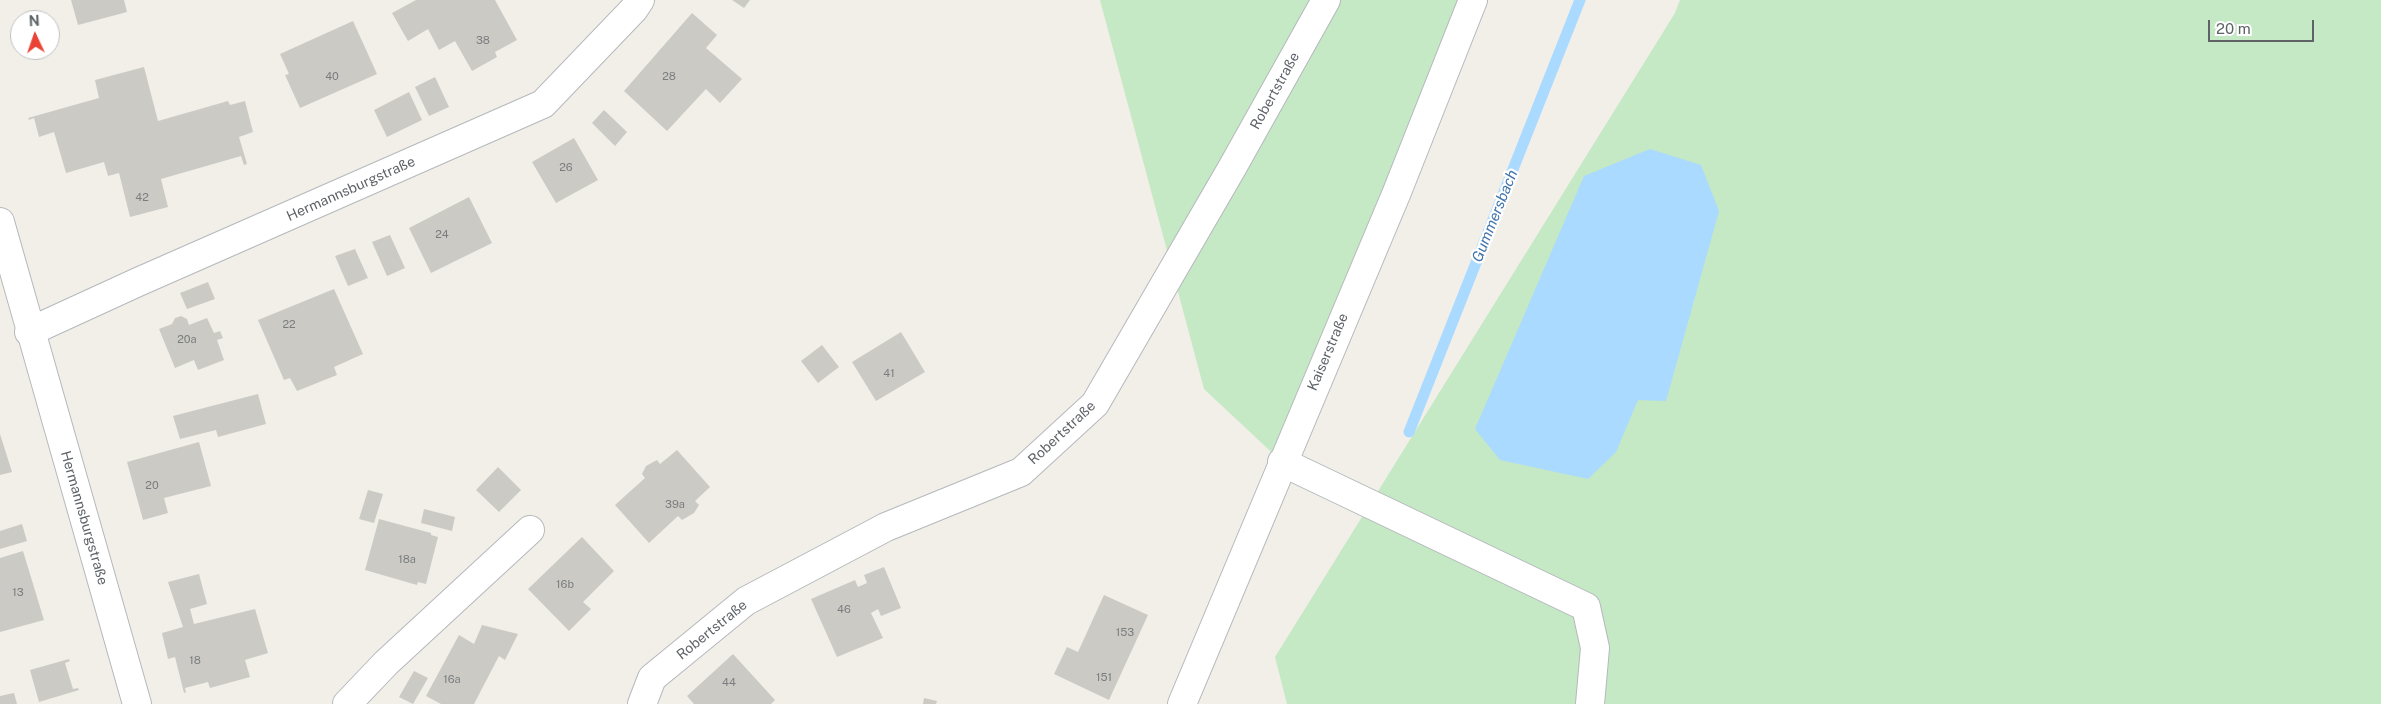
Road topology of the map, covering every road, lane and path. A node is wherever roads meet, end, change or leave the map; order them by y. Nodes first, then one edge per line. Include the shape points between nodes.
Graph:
1 (640, 0) edge
2 (1326, 0) edge
3 (1473, 0) edge
4 (0, 222) edge
5 (29, 332) junction
6 (1282, 462) junction
7 (530, 530) dead end
8 (137, 704) edge
9 (347, 704) edge
10 (642, 704) edge
11 (1182, 704) edge
12 (1590, 704) edge

1 - 5 street, Hermannsburgstraße via 543,104
2 - 10 street, Robertstraße via 1095,404 1021,472 886,528 746,601 652,678
3 - 6 street, Kaiserstraße via 1397,192
4 - 5 street, Hermannsburgstraße
5 - 8 street, Hermannsburgstraße
6 - 11 street, Kaiserstraße
6 - 12 street via 1586,607 1595,648
7 - 9 street via 386,663

